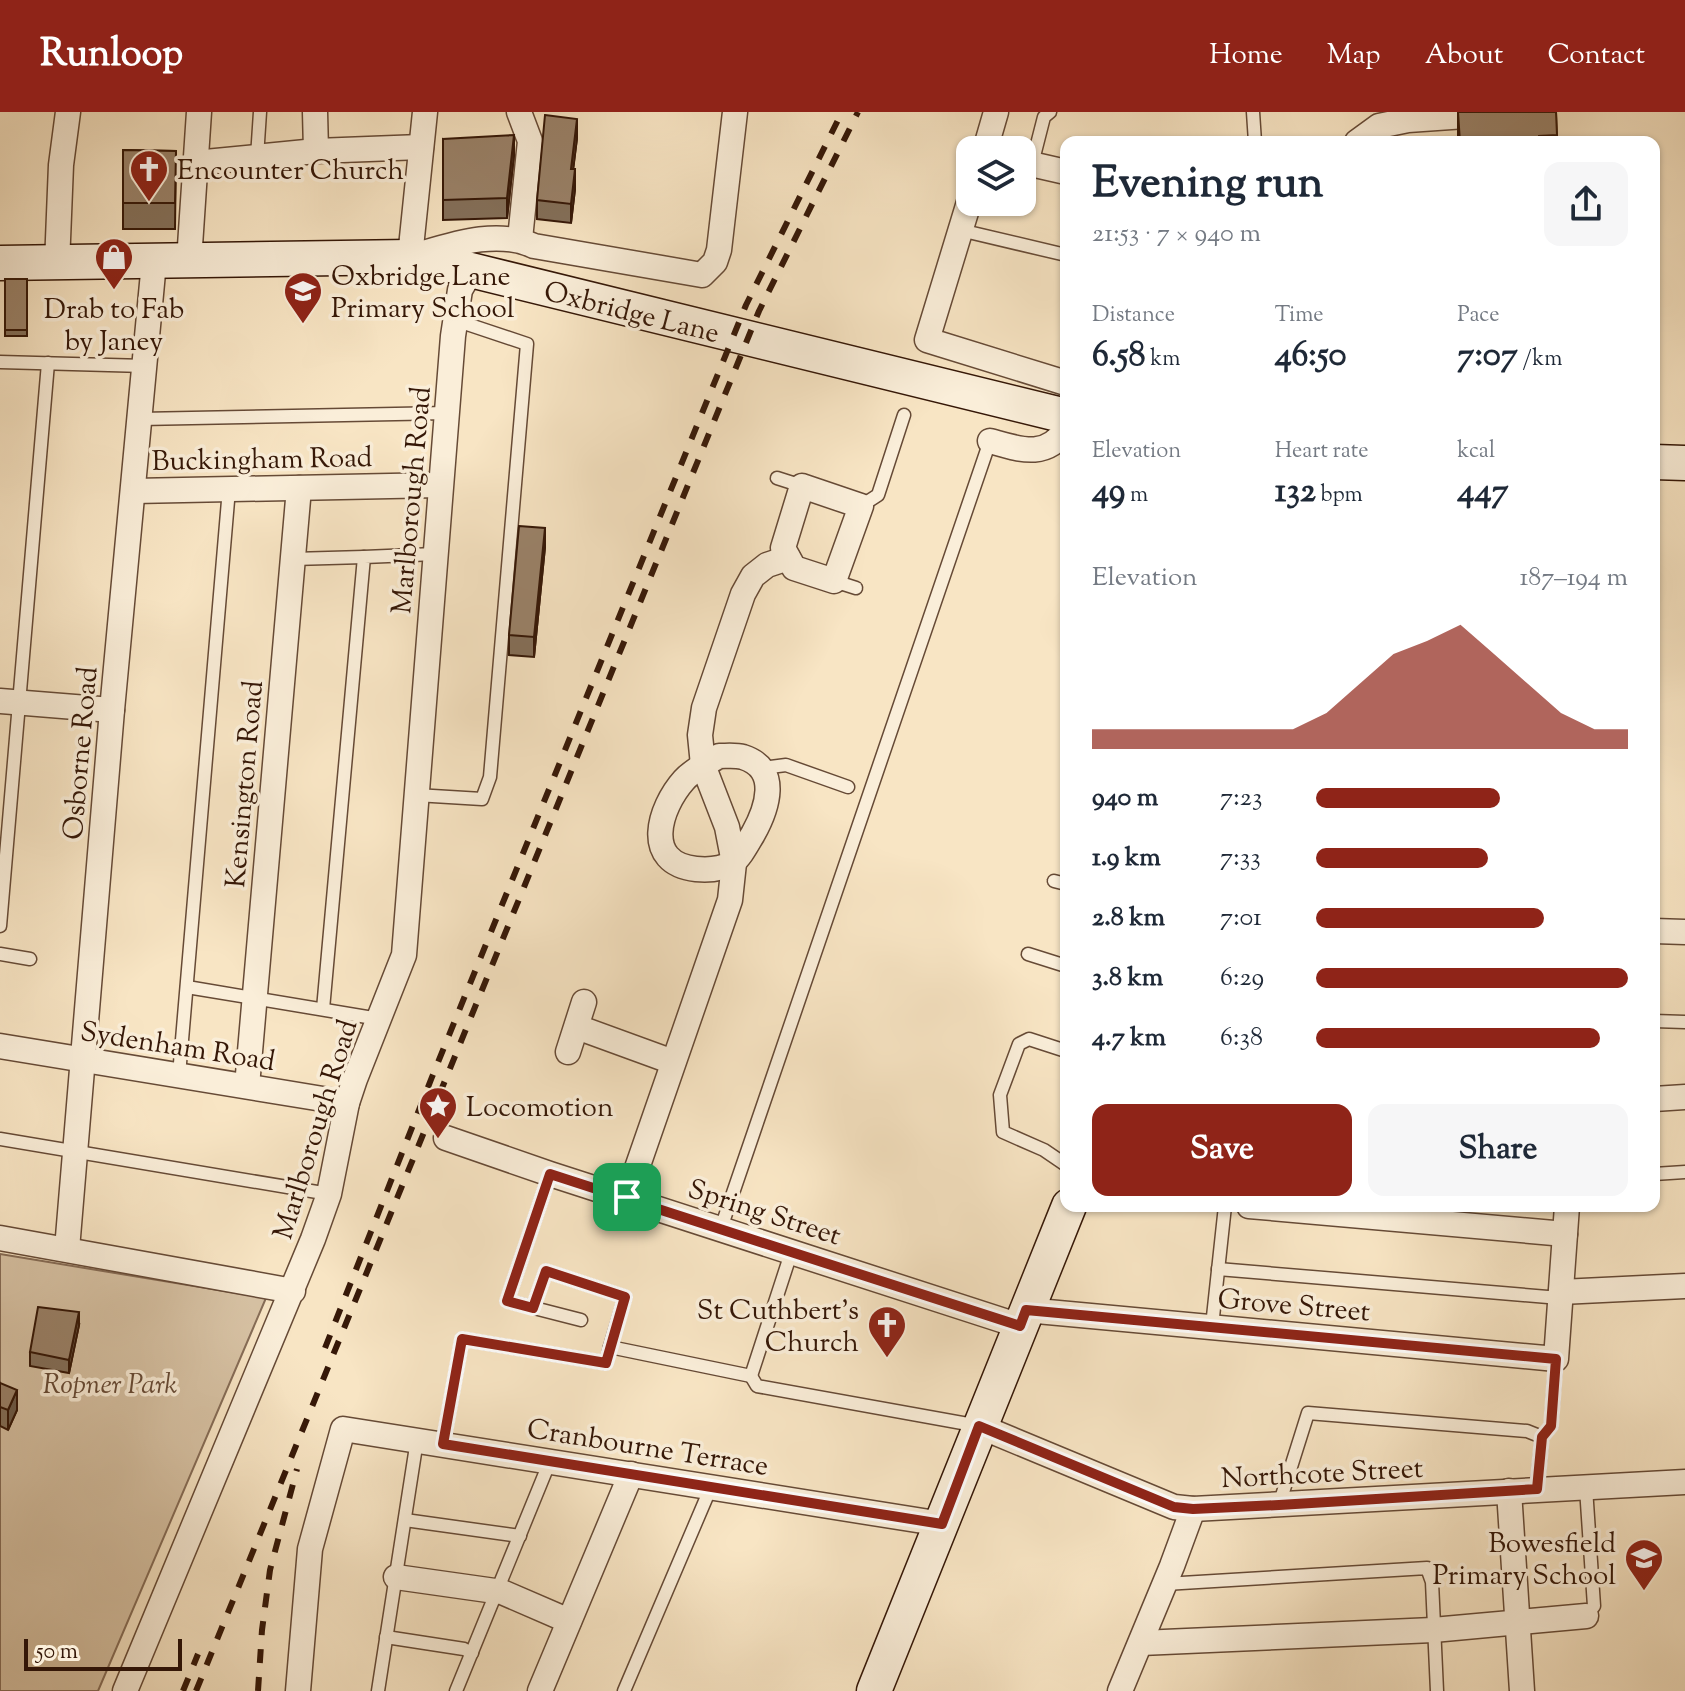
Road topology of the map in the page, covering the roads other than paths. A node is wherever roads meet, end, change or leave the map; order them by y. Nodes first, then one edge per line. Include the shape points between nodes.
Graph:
1 (68, 112) edge
2 (199, 112) edge
3 (260, 112) edge
4 (315, 112) edge
5 (425, 112) edge
6 (519, 112) edge
7 (735, 112) edge
8 (996, 112) edge
9 (1050, 112) edge
10 (1253, 112) edge
11 (1510, 112) edge
12 (1379, 119) edge
13 (989, 136) edge
14 (1255, 136) edge
15 (1363, 136) edge
16 (421, 147) junction
17 (316, 151) junction
18 (257, 157) junction
19 (195, 163) junction
20 (1044, 167) edge
21 (965, 216) edge
22 (960, 230) junction
23 (520, 239) junction
24 (1060, 254) edge
25 (470, 255) junction
26 (410, 257) junction
27 (189, 261) junction
28 (154, 262) junction
29 (0, 263) edge
30 (57, 264) junction
31 (455, 320) junction
32 (0, 362) edge
33 (48, 363) junction
34 (145, 366) junction
35 (1060, 381) edge
36 (447, 413) junction
37 (1060, 414) edge
38 (904, 415) dead end
39 (140, 419) junction
40 (1060, 439) edge
41 (990, 441) joint
42 (1660, 462) edge
43 (1685, 463) edge
44 (777, 478) dead end
45 (440, 485) junction
46 (802, 486) junction
47 (299, 488) junction
48 (229, 489) junction
49 (134, 491) junction
50 (861, 506) junction
51 (435, 554) junction
52 (364, 557) junction
53 (788, 558) junction
54 (293, 559) junction
55 (10, 701) edge
56 (112, 710) junction
57 (703, 765) junction
58 (762, 768) junction
59 (848, 787) dead end
60 (416, 795) junction
61 (734, 863) junction
62 (0, 926) edge
63 (1660, 931) edge
64 (1685, 932) edge
65 (0, 954) edge
66 (1028, 954) dead end
67 (30, 959) dead end
68 (1060, 964) edge
69 (187, 987) junction
70 (255, 998) junction
71 (584, 1002) dead end
72 (323, 1009) junction
73 (379, 1019) junction
74 (1660, 1021) edge
75 (1685, 1022) edge
76 (577, 1027) junction
77 (0, 1046) edge
78 (1060, 1049) edge
79 (568, 1052) dead end
80 (82, 1060) junction
81 (673, 1062) junction
82 (179, 1075) junction
83 (247, 1086) junction
84 (1685, 1097) edge
85 (1660, 1099) edge
86 (347, 1103) junction
87 (446, 1138) dead end
88 (0, 1139) edge
89 (75, 1152) junction
90 (1060, 1161) edge
91 (1685, 1172) edge
92 (550, 1174) junction
93 (1660, 1174) edge
94 (329, 1194) junction
95 (627, 1197) junction
96 (1067, 1212) edge
97 (1224, 1212) edge
98 (1325, 1212) edge
99 (1567, 1212) edge
100 (721, 1228) junction
101 (1565, 1234) junction
102 (0, 1238) edge
103 (67, 1249) junction
104 (792, 1250) junction
105 (1218, 1269) junction
106 (1685, 1286) edge
107 (293, 1291) junction
108 (1560, 1295) junction
109 (533, 1308) junction
110 (1023, 1318) junction
111 (581, 1320) dead end
112 (1212, 1326) junction
113 (610, 1347) junction
114 (1556, 1359) junction
115 (751, 1376) junction
116 (979, 1426) junction
117 (1542, 1437) junction
118 (417, 1440) junction
119 (443, 1444) junction
120 (550, 1460) junction
121 (631, 1474) junction
122 (1685, 1482) edge
123 (711, 1487) junction
124 (1586, 1488) junction
125 (1537, 1489) junction
126 (1509, 1491) junction
127 (1279, 1505) junction
128 (1193, 1509) junction
129 (405, 1520) junction
130 (942, 1524) junction
131 (520, 1536) junction
132 (396, 1577) junction
133 (1165, 1584) junction
134 (497, 1592) junction
135 (1586, 1616) joint
136 (569, 1621) junction
137 (1519, 1623) junction
138 (1433, 1630) junction
139 (386, 1637) junction
140 (1141, 1643) junction
141 (472, 1653) junction
142 (125, 1691) edge
143 (298, 1691) edge
144 (378, 1691) edge
145 (456, 1691) edge
146 (540, 1691) edge
147 (624, 1691) edge
148 (874, 1691) edge
149 (1120, 1691) edge
150 (1437, 1691) edge
151 (1522, 1691) edge

1 - 30 street
2 - 19 street
3 - 18 lane
4 - 17 street
5 - 16 street
6 - 23 street via 530,141
7 - 23 street via 719,250 702,275 534,246
8 - 13 street
9 - 20 lane via 1044,117
10 - 14 lane
11 - 12 street
12 - 15 street
16 - 17 street
16 - 26 street
17 - 18 street
18 - 19 street
19 - 27 street
21 - 22 street
22 - 24 lane
22 - 35 street via 927,340
23 - 25 street
25 - 26 street, Oxbridge Lane
25 - 31 street, Marlborough Road
25 - 37 street, Oxbridge Lane
26 - 27 street, Oxbridge Lane
27 - 28 street, Oxbridge Lane
28 - 30 street, Oxbridge Lane
28 - 34 street, Osborne Road
29 - 30 street, Oxbridge Lane
31 - 36 street, Marlborough Road
31 - 60 lane via 527,344 516,529 490,777 482,799
32 - 33 lane
33 - 34 lane
33 - 55 lane
34 - 39 street, Osborne Road
36 - 39 lane
36 - 45 street, Marlborough Road
38 - 50 lane via 878,495
39 - 49 street, Osborne Road
40 - 41 street via 1029,452
41 - 100 lane
42 - 43 street
44 - 46 lane
45 - 47 street, Buckingham Road
45 - 51 street, Marlborough Road
46 - 50 street
46 - 53 street via 783,548
47 - 48 street, Buckingham Road
47 - 54 street, Kensington Road
48 - 49 street, Buckingham Road
48 - 69 lane
49 - 56 street, Osborne Road
50 - 53 street via 845,585 794,568
51 - 52 lane
51 - 60 street, Marlborough Road
52 - 54 lane
52 - 72 lane
53 - 57 street via 753,576 743,594 704,708
54 - 70 street, Kensington Road
55 - 56 street
55 - 62 lane
56 - 80 street, Osborne Road
57 - 58 street via 719,756 744,757
57 - 61 street via 727,827
57 - 61 street via 668,803 661,844 679,864 693,869
58 - 59 lane via 786,765
58 - 61 street via 768,799
60 - 73 street, Marlborough Road via 404,955
61 - 81 street via 730,900
63 - 64 street
65 - 67 lane
66 - 68 lane
69 - 70 lane
69 - 82 lane
70 - 72 lane
70 - 83 street, Kensington Road
71 - 76 street
72 - 73 lane
73 - 86 street, Marlborough Road
74 - 75 lane
76 - 79 street
76 - 81 street
77 - 80 street, Sydenham Road
78 - 90 lane via 1023,1040 1000,1095 1003,1132
80 - 82 street, Sydenham Road
80 - 89 street, Osborne Road
81 - 95 street
82 - 83 street, Sydenham Road
83 - 86 street, Sydenham Road
84 - 85 street
86 - 94 street, Marlborough Road
87 - 92 street, Spring Street
88 - 89 lane
89 - 94 lane
89 - 103 street, Osborne Road
91 - 93 lane
92 - 95 street, Spring Street
92 - 109 lane via 507,1301
94 - 107 street, Marlborough Road
95 - 100 street, Spring Street
96 - 110 street
97 - 105 lane
98 - 101 street
99 - 101 street
100 - 104 street, Spring Street
101 - 108 street
102 - 103 street
103 - 107 street
104 - 110 street, Spring Street
104 - 115 lane
105 - 108 lane
105 - 112 lane
106 - 108 street
107 - 142 street, Marlborough Road
108 - 114 street
109 - 111 lane
109 - 113 lane via 546,1271 625,1297
110 - 112 street, Grove Street
110 - 116 street
112 - 114 street, Grove Street
113 - 115 lane
113 - 119 lane via 606,1363 462,1339
114 - 117 lane via 1551,1426
115 - 116 lane via 757,1386
116 - 128 street, Northcote Street via 1174,1507
116 - 130 street
117 - 125 lane
117 - 127 lane via 1527,1431 1308,1413
118 - 119 street, Cranbourne Terrace
118 - 129 lane
118 - 143 street, Cranbourne Terrace via 343,1429 310,1549
119 - 120 street, Cranbourne Terrace
120 - 121 street, Cranbourne Terrace
120 - 131 lane
121 - 123 street, Cranbourne Terrace
121 - 136 street
122 - 124 street, Northcote Street
123 - 130 street, Cranbourne Terrace
123 - 147 lane
124 - 125 street, Northcote Street
124 - 135 lane via 1594,1606
125 - 126 street, Northcote Street
126 - 127 street, Northcote Street
126 - 137 street
127 - 128 street, Northcote Street
128 - 133 street
129 - 131 lane
129 - 132 lane
130 - 148 street
131 - 134 lane
132 - 134 street
132 - 139 lane
133 - 138 lane via 1427,1568
133 - 140 street
134 - 136 street
134 - 141 lane
135 - 137 street
136 - 146 street
137 - 138 street
137 - 151 street
138 - 140 street
138 - 150 lane
139 - 141 lane
139 - 144 lane
140 - 149 street
141 - 145 lane

